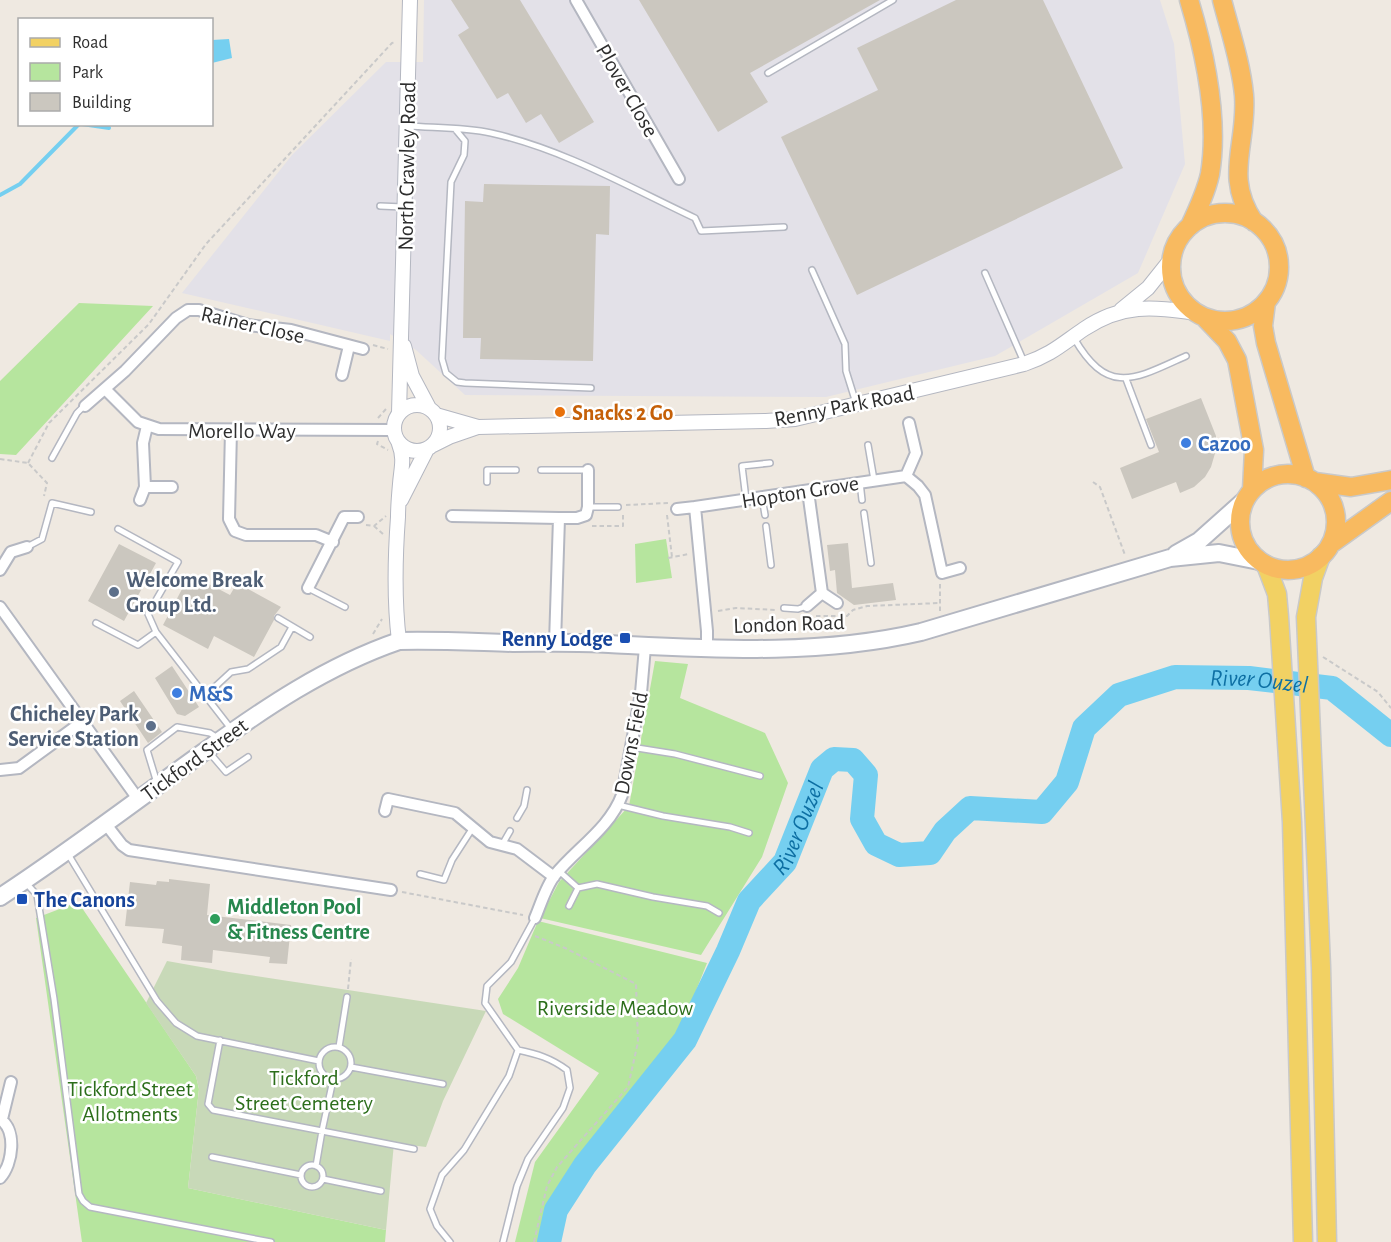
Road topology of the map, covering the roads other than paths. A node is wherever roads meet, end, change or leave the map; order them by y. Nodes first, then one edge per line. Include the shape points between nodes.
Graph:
1 (410, 0) edge
2 (576, 0) edge
3 (893, 0) edge
4 (1188, 0) edge
5 (1222, 0) edge
6 (768, 73) dead end
7 (406, 126) junction
8 (455, 129) junction
9 (679, 179) dead end
10 (380, 206) dead end
11 (405, 208) junction
12 (1254, 222) junction
13 (1190, 226) junction
14 (784, 227) dead end
15 (1172, 258) junction
16 (812, 270) dead end
17 (985, 273) dead end
18 (1266, 302) junction
19 (1119, 311) junction
20 (1201, 316) junction
21 (402, 332) junction
22 (1073, 337) junction
23 (349, 346) junction
24 (363, 349) road end
25 (1186, 356) dead end
26 (1024, 364) junction
27 (342, 375) dead end
28 (1126, 379) junction
29 (591, 388) dead end
30 (105, 389) junction
31 (856, 405) junction
32 (85, 406) joint
33 (432, 412) junction
34 (399, 413) junction
35 (909, 423) dead end
36 (147, 426) junction
37 (478, 427) junction
38 (231, 430) junction
39 (393, 430) junction
40 (399, 444) junction
41 (868, 445) dead end
42 (1151, 445) dead end
43 (430, 447) junction
44 (52, 458) dead end
45 (770, 463) dead end
46 (516, 470) dead end
47 (541, 470) dead end
48 (588, 470) joint
49 (906, 476) junction
50 (874, 480) junction
51 (1310, 480) junction
52 (1391, 480) edge
53 (487, 482) dead end
54 (860, 482) junction
55 (145, 487) junction
56 (172, 487) dead end
57 (808, 491) junction
58 (1249, 494) junction
59 (762, 497) junction
60 (746, 499) junction
61 (140, 500) dead end
62 (862, 500) dead end
63 (1391, 501) edge
64 (400, 502) junction
65 (588, 507) junction
66 (618, 507) dead end
67 (695, 507) junction
68 (677, 509) road end
69 (91, 512) dead end
70 (864, 513) dead end
71 (765, 515) dead end
72 (452, 516) dead end
73 (358, 518) road end
74 (559, 518) junction
75 (766, 526) dead end
76 (118, 529) dead end
77 (333, 542) junction
78 (27, 547) joint
79 (1326, 550) junction
80 (1170, 558) junction
81 (872, 563) dead end
82 (1263, 563) junction
83 (771, 565) dead end
84 (960, 568) dead end
85 (0, 570) edge
86 (309, 588) joint
87 (822, 593) junction
88 (837, 603) dead end
89 (807, 606) joint
90 (0, 607) edge
91 (345, 607) dead end
92 (784, 608) dead end
93 (278, 618) dead end
94 (96, 623) dead end
95 (292, 627) junction
96 (156, 632) junction
97 (310, 637) dead end
98 (399, 641) junction
99 (555, 643) junction
100 (645, 647) junction
101 (706, 649) junction
102 (205, 696) junction
103 (82, 722) junction
104 (220, 740) junction
105 (631, 747) junction
106 (248, 757) dead end
107 (0, 770) edge
108 (760, 776) dead end
109 (158, 784) junction
110 (527, 790) dead end
111 (138, 799) junction
112 (618, 805) junction
113 (386, 812) dead end
114 (517, 818) dead end
115 (105, 823) junction
116 (472, 829) junction
117 (510, 831) dead end
118 (749, 833) dead end
119 (502, 845) junction
120 (66, 851) junction
121 (420, 874) dead end
122 (556, 874) junction
123 (25, 881) junction
124 (578, 888) junction
125 (391, 890) road end
126 (0, 897) edge
127 (569, 906) dead end
128 (719, 913) dead end
129 (535, 918) joint
130 (347, 997) road end
131 (220, 1040) junction
132 (339, 1047) junction
133 (518, 1050) junction
134 (319, 1061) junction
135 (351, 1067) junction
136 (333, 1080) junction
137 (11, 1082) dead end
138 (443, 1084) dead end
139 (1, 1119) edge
140 (322, 1131) junction
141 (414, 1149) dead end
142 (212, 1157) dead end
143 (316, 1166) junction
144 (301, 1175) junction
145 (0, 1178) edge
146 (323, 1179) junction
147 (381, 1191) dead end
148 (271, 1242) edge
149 (450, 1242) edge
150 (503, 1242) edge
151 (1303, 1242) edge
152 (1327, 1242) edge

1 - 7 street, North Crawley Road
2 - 9 street, Plover Close
3 - 6 lane
4 - 13 highway via 1208,82 1212,141 1206,188
5 - 12 highway via 1244,99 1237,177 1242,199
7 - 8 lane
7 - 11 street, North Crawley Road
8 - 14 lane via 493,134 562,156 695,218 701,231
8 - 29 lane via 465,141 464,155 451,182 442,358 446,374 465,383
10 - 11 lane
11 - 21 street, North Crawley Road
12 - 13 highway via 1239,215 1219,213
12 - 18 highway via 1269,235 1279,257 1280,273
13 - 15 highway via 1178,240
15 - 19 street, Renny Park Road via 1148,288
15 - 20 highway via 1173,283 1185,304
16 - 31 lane via 845,344 846,371
17 - 26 lane
18 - 20 highway via 1235,321
18 - 51 highway via 1266,343
19 - 20 street, Renny Park Road via 1157,307
19 - 22 street, Renny Park Road
20 - 58 highway via 1227,341 1237,360 1254,450
21 - 33 street, North Crawley Road via 412,376
21 - 34 street, North Crawley Road
22 - 26 street, Renny Park Road via 1044,357
22 - 28 lane via 1096,368
23 - 24 street, Rainer Close
23 - 27 street
23 - 30 street, Rainer Close via 188,310
25 - 28 lane
26 - 31 street, Renny Park Road
28 - 42 lane
30 - 32 street, Rainer Close
30 - 36 street, Morello Way
31 - 37 street, Renny Park Road via 802,418 766,421
32 - 44 lane via 77,413
33 - 34 street via 416,405
33 - 37 street, Renny Park Road
33 - 43 street via 440,431
34 - 39 street
35 - 49 street via 916,453
36 - 38 street, Morello Way via 167,430
36 - 55 street via 143,443
37 - 43 street, Renny Park Road
38 - 39 street, Morello Way
38 - 77 street via 230,519 235,531 246,535 316,535
39 - 40 street
40 - 43 street via 415,452
40 - 64 street via 403,454
41 - 50 lane
43 - 64 street
45 - 60 lane via 742,466
46 - 53 lane via 487,470
47 - 48 lane
48 - 65 street
49 - 50 street, Hopton Grove
49 - 84 street via 925,495 942,573
50 - 54 street, Hopton Grove
51 - 52 highway via 1351,487
51 - 58 highway via 1293,474 1278,475
51 - 79 highway via 1327,494 1334,507 1335,530
54 - 57 street, Hopton Grove
54 - 62 lane
55 - 56 street
55 - 61 street
57 - 59 street, Hopton Grove
57 - 87 street
58 - 80 main road, London Road via 1199,541
58 - 82 highway via 1240,518 1241,534 1247,548
59 - 60 street, Hopton Grove
59 - 71 lane
60 - 67 street, Hopton Grove
63 - 79 highway
64 - 98 street via 396,599
65 - 66 lane
65 - 74 street via 586,515
67 - 68 street, Hopton Grove
67 - 101 street
69 - 78 lane via 52,503 42,539
70 - 81 lane
72 - 74 street via 486,513
73 - 77 street via 344,517
74 - 99 street
75 - 83 lane
76 - 96 lane via 178,562 148,614
77 - 86 street
78 - 85 street via 11,552
79 - 82 highway via 1295,570
79 - 152 main road via 1307,600 1306,641 1322,967
80 - 82 main road, London Road via 1219,553
80 - 101 main road, London Road via 887,640 759,650
82 - 151 main road via 1276,594 1281,637 1292,822
86 - 91 lane
87 - 88 street
87 - 89 street
89 - 92 lane
90 - 103 street
93 - 95 lane
94 - 96 lane via 138,645
95 - 97 lane
95 - 102 lane via 281,647 248,669 231,672
96 - 102 lane
98 - 99 main road, London Road
98 - 104 main road, Tickford Street via 302,686
99 - 100 main road, London Road
100 - 101 main road, London Road
100 - 105 street, Downs Field
102 - 104 lane
103 - 107 street via 19,768
103 - 111 street
104 - 106 lane via 226,772
104 - 109 main road, Tickford Street
104 - 109 lane via 210,733 177,727 147,750
105 - 108 lane
105 - 112 street, Downs Field
109 - 111 main road, Tickford Street
110 - 114 lane
111 - 115 main road, Tickford Street
112 - 118 lane
112 - 122 street, Downs Field
113 - 116 street via 388,799 455,813
115 - 120 main road, Tickford Street
115 - 125 street via 129,850
116 - 119 street
116 - 121 lane via 444,880
117 - 119 lane
119 - 122 street via 516,849
120 - 123 main road, Tickford Street
120 - 131 lane via 157,1001 176,1023 198,1036
122 - 124 lane
122 - 129 street, Downs Field
123 - 126 main road, Tickford Street
123 - 148 lane via 37,895 83,1201 99,1209
124 - 127 lane
124 - 128 lane via 597,884 707,906
129 - 133 lane via 511,962 487,986 485,1003
130 - 132 lane
131 - 134 lane
131 - 140 lane via 208,1104 213,1110
132 - 134 lane via 328,1048
132 - 135 lane via 350,1057
133 - 149 lane via 508,1076 464,1150 442,1175 430,1209
133 - 150 lane via 554,1060 567,1070 570,1088 563,1108 528,1159
134 - 136 lane via 322,1073
135 - 136 lane via 342,1078
135 - 138 lane
136 - 140 lane
137 - 139 street
139 - 145 street via 11,1137
140 - 141 lane
140 - 143 lane
142 - 144 lane
143 - 144 lane via 307,1167
143 - 146 lane
144 - 146 lane via 310,1187
146 - 147 lane

